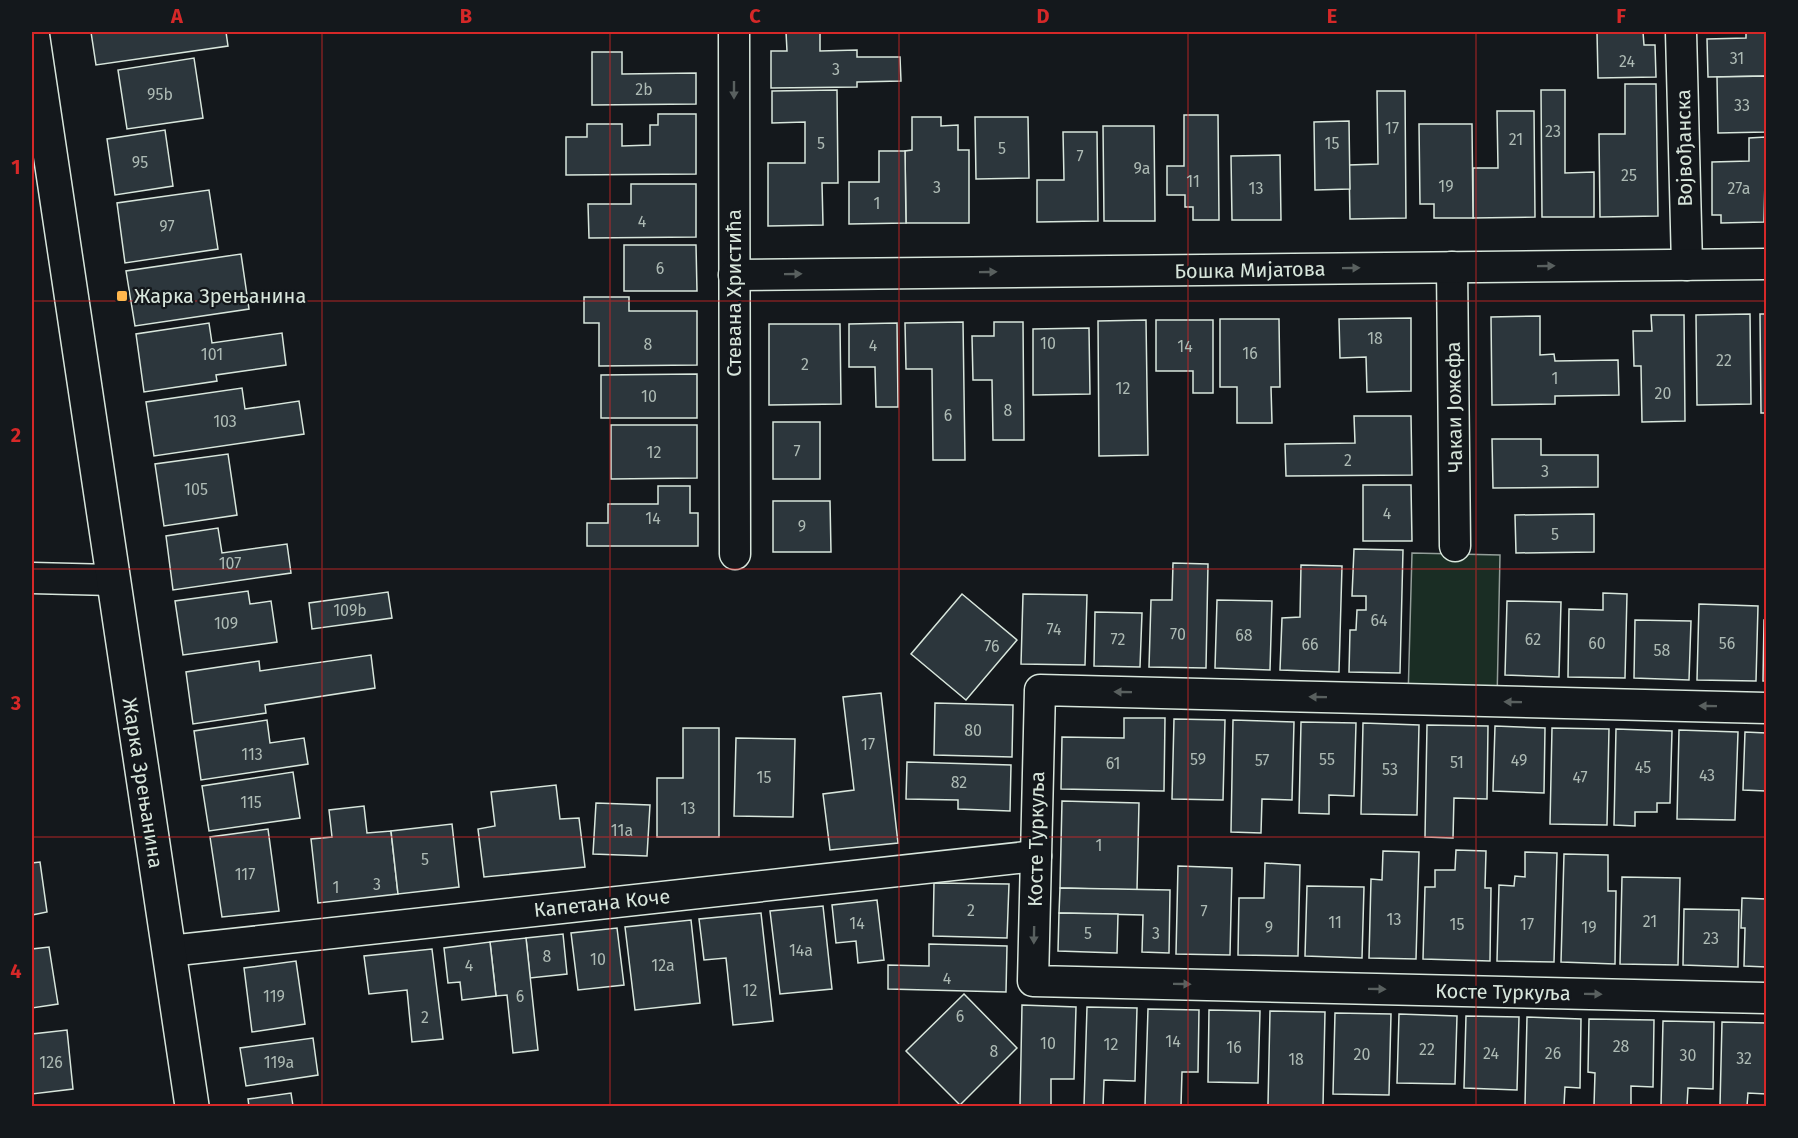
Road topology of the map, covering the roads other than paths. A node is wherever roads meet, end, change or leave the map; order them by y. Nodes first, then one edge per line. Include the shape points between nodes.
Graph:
1 (32, 32) edge
2 (734, 32) edge
3 (1681, 32) edge
4 (1767, 264) edge
5 (1687, 265) junction
6 (1452, 267) junction
7 (734, 275) junction
8 (1455, 546) dead end
9 (735, 554) dead end
10 (32, 578) edge
11 (112, 580) junction
12 (1767, 708) edge
13 (1035, 856) junction
14 (169, 951) junction
15 (1767, 998) edge
16 (192, 1107) edge

1 - 11 main road, Жарка Зрењанина
2 -> 7 street, Стевана Христића
3 - 5 street, Војвођанска
4 - 5 street, Бошка Мијатова
6 -> 5 street, Бошка Мијатова
7 -> 6 street, Бошка Мијатова
6 - 8 street, Чакаи Јожефа
7 - 9 street, Стевана Христића
10 - 11 street
11 - 14 main road, Жарка Зрењанина
12 -> 13 street, Косте Туркуља via 1040,690
13 - 14 street, Капетана Коче
13 -> 15 street, Косте Туркуља via 1033,981
14 - 16 main road, Жарка Зрењанина

